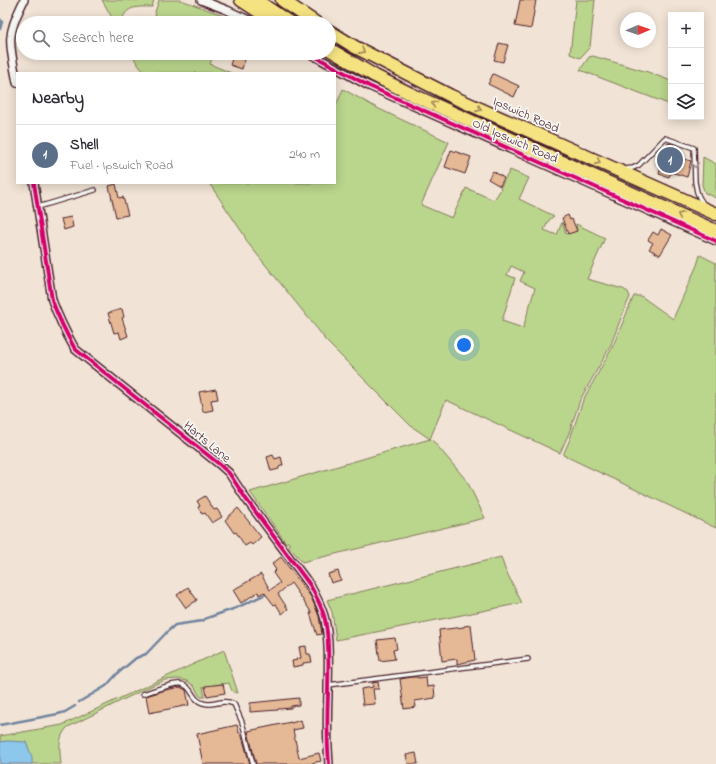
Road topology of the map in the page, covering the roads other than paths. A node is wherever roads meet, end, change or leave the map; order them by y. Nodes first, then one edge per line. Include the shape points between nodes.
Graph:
1 (24, 0) edge
2 (201, 0) edge
3 (241, 0) edge
4 (256, 0) edge
5 (282, 0) edge
6 (17, 16) edge
7 (240, 16) edge
8 (265, 16) edge
9 (280, 16) edge
10 (306, 16) edge
11 (16, 19) edge
12 (336, 35) edge
13 (336, 54) edge
14 (322, 60) edge
15 (16, 74) edge
16 (617, 170) junction
17 (34, 184) edge
18 (95, 190) dead end
19 (38, 207) junction
20 (712, 213) edge
21 (716, 230) edge
22 (716, 241) edge
23 (528, 659) dead end
24 (328, 685) junction
25 (143, 694) dead end
26 (253, 764) edge
27 (329, 764) edge

1 - 6 street
2 - 7 street
3 - 8 highway
4 - 9 highway
5 - 10 highway
11 - 15 street via 11,36
12 -> 16 highway, Ipswich Road via 462,102
21 -> 13 highway via 411,94
14 - 22 street, Old Ipswich Road via 369,86
16 - 20 highway, Ipswich Road
16 -> 20 lane via 639,165 665,138 694,148 697,192
17 - 19 street, Harts Lane
18 - 19 lane
19 - 24 street, Harts Lane via 52,300 70,340 76,349 229,473 317,598 326,625
23 - 24 lane
24 - 27 street, Harts Lane
25 - 26 lane via 177,684 187,686 195,699 204,704 225,701 234,704 242,722

